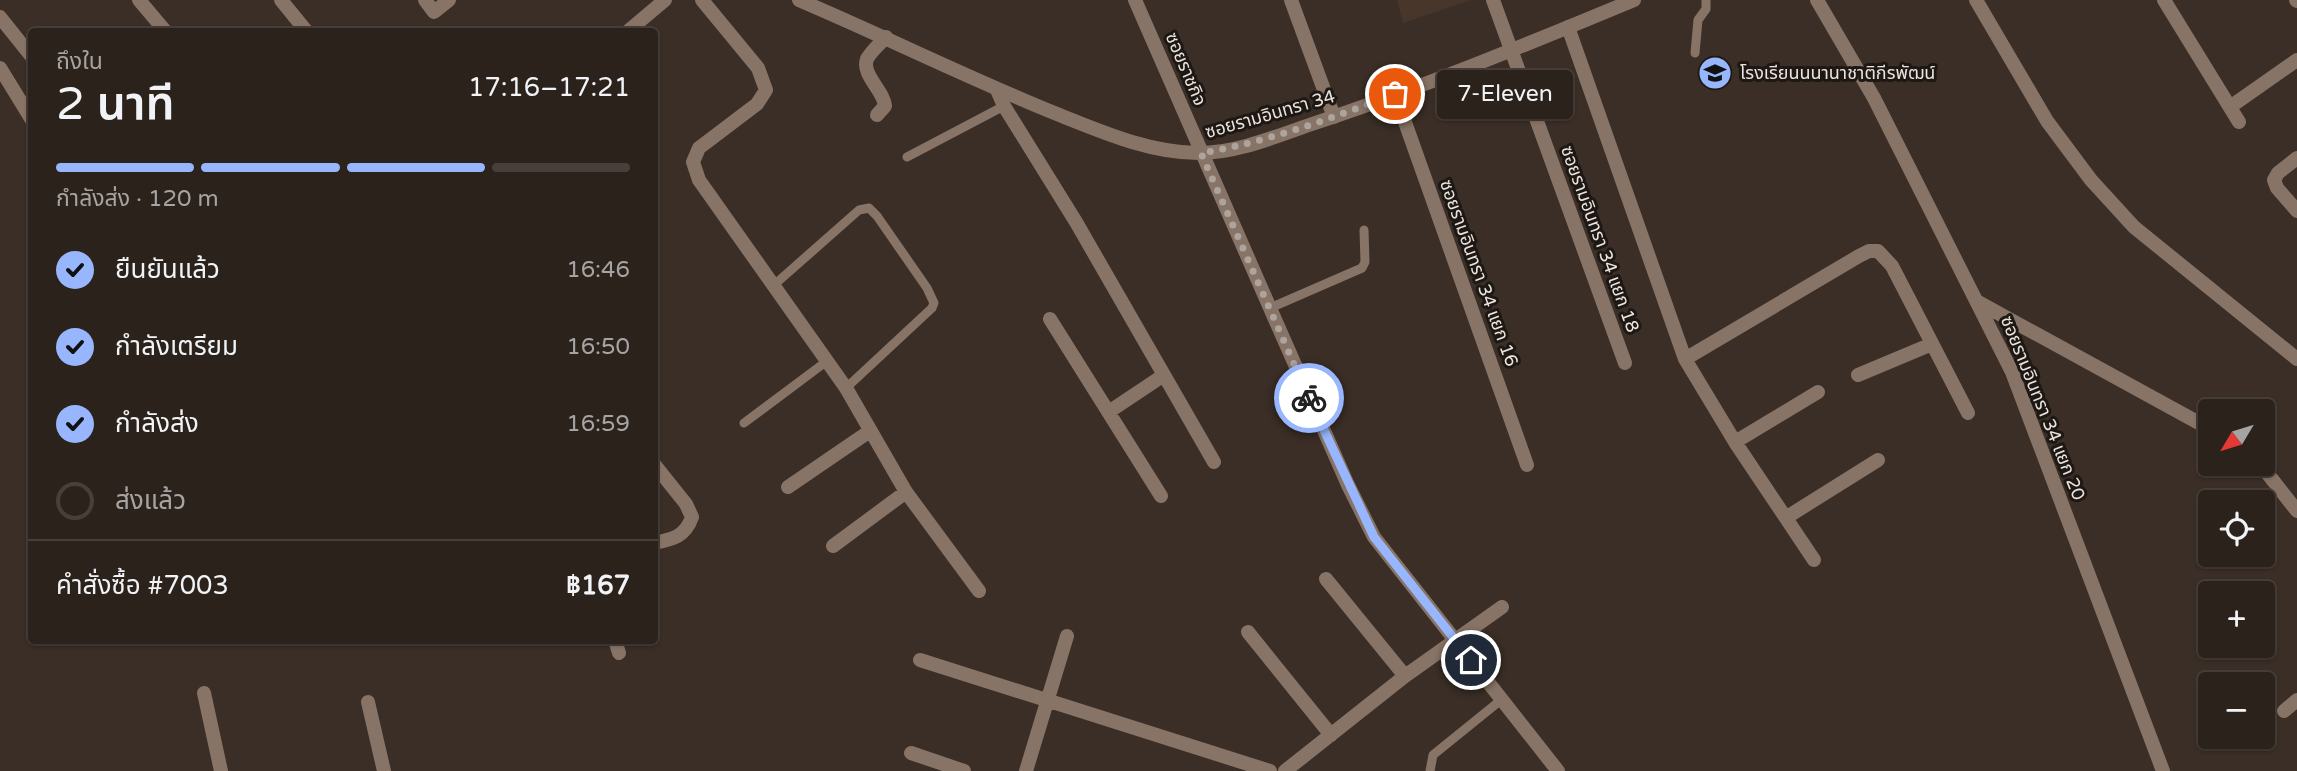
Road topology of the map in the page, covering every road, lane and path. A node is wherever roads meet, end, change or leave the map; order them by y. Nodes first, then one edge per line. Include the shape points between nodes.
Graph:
1 (139, 0) edge
2 (281, 0) edge
3 (425, 0) edge
4 (449, 0) edge
5 (665, 0) edge
6 (702, 0) edge
7 (799, 0) edge
8 (1135, 0) edge
9 (1291, 0) edge
10 (1493, 0) edge
11 (1634, 0) edge
12 (1706, 0) edge
13 (1817, 0) edge
14 (1976, 0) edge
15 (2164, 0) edge
16 (0, 17) edge
17 (1568, 27) junction
18 (163, 28) edge
19 (304, 28) edge
20 (632, 28) edge
21 (886, 37) junction
22 (1510, 50) junction
23 (28, 52) edge
24 (1695, 52) dead end
25 (2297, 60) edge
26 (0, 68) edge
27 (998, 90) junction
28 (1395, 94) junction
29 (1004, 106) junction
30 (2230, 107) junction
31 (28, 114) edge
32 (877, 116) dead end
33 (1334, 117) junction
34 (2239, 122) dead end
35 (1201, 153) junction
36 (907, 157) dead end
37 (2297, 158) edge
38 (2297, 211) edge
39 (1364, 230) dead end
40 (774, 285) junction
41 (1978, 302) junction
42 (1270, 308) junction
43 (1050, 319) dead end
44 (1932, 344) junction
45 (1685, 359) junction
46 (2297, 359) edge
47 (827, 361) junction
48 (1625, 363) dead end
49 (1164, 375) junction
50 (1858, 375) dead end
51 (846, 388) junction
52 (1818, 392) dead end
53 (1110, 411) junction
54 (1968, 413) dead end
55 (2198, 422) edge
56 (744, 423) dead end
57 (870, 431) junction
58 (1735, 442) junction
59 (1878, 460) dead end
60 (1214, 462) dead end
61 (1527, 465) dead end
62 (658, 469) edge
63 (2269, 476) edge
64 (788, 487) dead end
65 (906, 492) junction
66 (1161, 496) dead end
67 (2297, 511) edge
68 (1787, 517) junction
69 (658, 542) edge
70 (832, 546) dead end
71 (1814, 560) dead end
72 (1326, 579) dead end
73 (979, 591) dead end
74 (1502, 607) dead end
75 (1248, 632) dead end
76 (1067, 636) dead end
77 (1456, 640) junction
78 (920, 660) dead end
79 (1405, 676) junction
80 (204, 693) dead end
81 (1048, 700) junction
82 (1501, 700) junction
83 (2297, 700) edge
84 (368, 702) dead end
85 (2284, 710) dead end
86 (1331, 735) junction
87 (911, 752) dead end
88 (221, 771) edge
89 (384, 771) edge
90 (964, 771) edge
91 (1026, 771) edge
92 (1270, 771) edge
93 (1285, 771) edge
94 (1430, 771) edge
95 (1558, 771) edge
96 (2163, 771) edge

1 - 18 street
2 - 19 street
3 - 4 street via 434,12
5 - 20 street
6 - 40 street via 758,68 766,90 757,104 699,148 693,162 699,180
7 - 21 street, ซอยรามอินทรา 34
8 - 35 street, ซอยราชกิจ
9 - 33 street
10 - 22 street, ซอยรามอินทรา 34 แยก 18
11 - 17 street, ซอยรามอินทรา 34
12 - 24 lane via 1698,20
13 - 41 street, ซอยรามอินทรา 34 แยก 20 via 1874,98
14 - 46 street via 2047,121 2099,189 2134,226
15 - 30 street
16 - 23 street
17 - 22 street, ซอยรามอินทรา 34
17 - 45 street
21 - 27 street, ซอยรามอินทรา 34
21 - 32 street via 867,58 866,67 885,97
22 - 28 street, ซอยรามอินทรา 34
22 - 48 street, ซอยรามอินทรา 34 แยก 18
25 - 30 street
26 - 31 street
27 - 29 street
27 - 35 street, ซอยรามอินทรา 34 via 1142,145
28 - 33 street, ซอยรามอินทรา 34
28 - 61 street, ซอยรามอินทรา 34 แยก 16
29 - 36 lane
29 - 49 street
30 - 34 street
33 - 35 street, ซอยรามอินทรา 34 via 1235,148
35 - 42 street, ซอยราชกิจ
37 - 38 street via 2274,180
39 - 42 lane via 1362,268
40 - 47 street
40 - 51 lane via 859,209 869,208 877,216 934,303
41 - 55 street
41 - 96 street, ซอยรามอินทรา 34 แยก 20 via 2012,372
42 - 77 street, ซอยราชกิจ via 1374,537
43 - 53 street
44 - 45 street via 1892,266 1878,251 1869,251
44 - 50 street
44 - 54 street
45 - 58 street
47 - 51 street
47 - 56 lane
49 - 53 street
49 - 60 street
51 - 57 street
52 - 58 street
53 - 66 street
57 - 64 street
57 - 65 street
58 - 68 street
59 - 68 street
62 - 69 street via 692,517 678,537
63 - 67 street
65 - 70 street
65 - 73 street
68 - 71 street
72 - 79 street
74 - 77 street
75 - 86 street
76 - 81 street
77 - 79 street
77 - 82 street, ซอยราชกิจ
78 - 81 street
79 - 86 street
80 - 88 street
81 - 91 street
81 - 92 street
82 - 94 lane via 1433,755
82 - 95 street, ซอยราชกิจ
83 - 85 street
84 - 89 street
86 - 93 street
87 - 90 street

